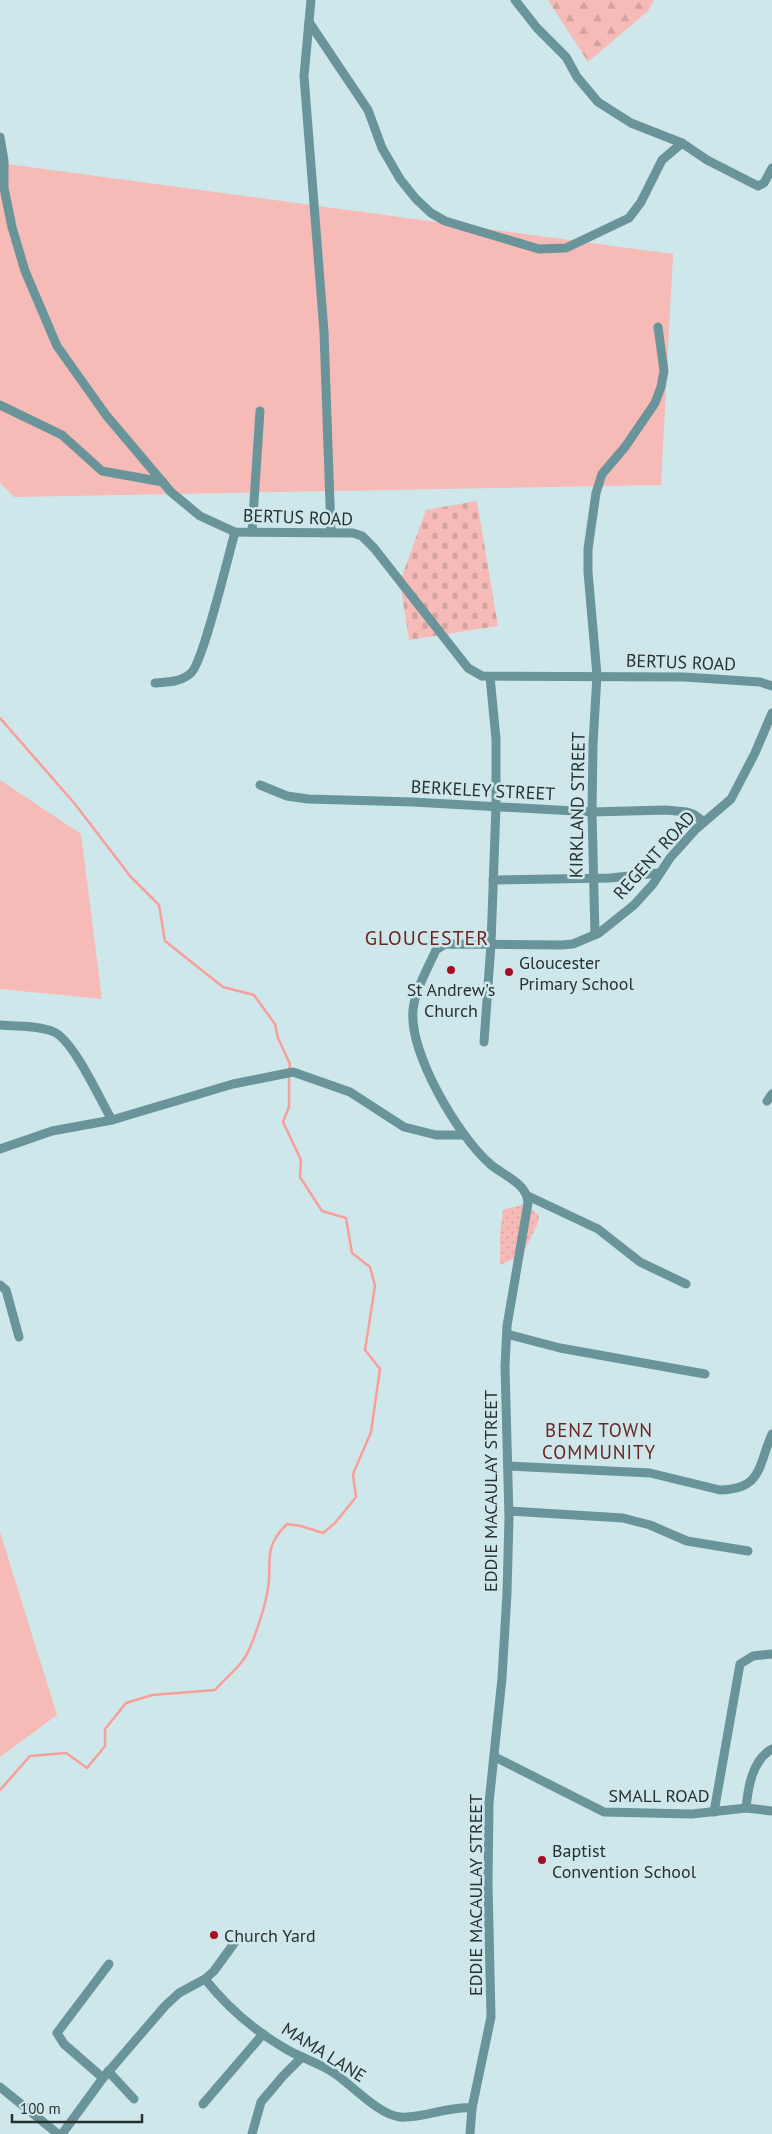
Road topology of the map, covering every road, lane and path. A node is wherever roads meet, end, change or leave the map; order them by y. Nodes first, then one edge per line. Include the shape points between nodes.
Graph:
1 (311, 0) edge
2 (515, 0) edge
3 (309, 22) junction
4 (0, 137) edge
5 (682, 143) junction
6 (772, 168) edge
7 (658, 326) dead end
8 (0, 405) edge
9 (260, 411) dead end
10 (163, 482) junction
11 (235, 532) junction
12 (252, 532) junction
13 (331, 532) junction
14 (597, 675) junction
15 (490, 677) junction
16 (155, 683) dead end
17 (772, 686) edge
18 (772, 713) edge
19 (260, 785) dead end
20 (496, 806) junction
21 (592, 812) junction
22 (703, 821) junction
23 (659, 873) junction
24 (592, 878) junction
25 (493, 880) junction
26 (595, 935) junction
27 (491, 944) junction
28 (0, 1026) edge
29 (484, 1042) dead end
30 (112, 1120) junction
31 (463, 1135) junction
32 (0, 1149) edge
33 (528, 1196) junction
34 (686, 1284) dead end
35 (0, 1285) edge
36 (507, 1334) junction
37 (19, 1337) dead end
38 (705, 1374) dead end
39 (772, 1434) edge
40 (508, 1466) junction
41 (509, 1511) junction
42 (748, 1551) dead end
43 (772, 1654) edge
44 (772, 1749) edge
45 (494, 1757) junction
46 (746, 1808) junction
47 (772, 1811) edge
48 (714, 1812) junction
49 (235, 1942) dead end
50 (109, 1964) dead end
51 (205, 1979) junction
52 (263, 2034) junction
53 (302, 2057) junction
54 (106, 2075) junction
55 (0, 2087) edge
56 (134, 2099) dead end
57 (203, 2104) dead end
58 (472, 2108) junction
59 (60, 2134) edge
60 (252, 2134) edge
61 (470, 2134) edge

1 - 3 street
2 - 5 street via 566,57 586,90 598,102 631,123
3 - 5 street via 368,110 382,148 400,179 431,213 445,221 539,249 566,248 629,218 641,202 662,160
3 - 13 street via 304,76 324,332
4 - 10 street, BERTUS ROAD via 4,188 12,227 25,271 57,346 106,415
5 - 6 street via 758,186 764,183
7 - 14 street, KIRKLAND STREET via 664,371 661,387 650,411 602,474 596,493 588,572
8 - 10 street via 62,435 102,471
9 - 12 street
10 - 11 street, BERTUS ROAD via 200,516
11 - 12 street, BERTUS ROAD
11 - 16 street via 193,672 178,681
12 - 13 street, BERTUS ROAD
13 - 15 street, BERTUS ROAD via 353,533 368,541 468,668
14 - 15 street, BERTUS ROAD
14 - 17 street, BERTUS ROAD via 750,681
14 - 21 street, KIRKLAND STREET
15 - 20 street via 496,739
18 - 22 street, REGENT ROAD via 731,799
19 - 20 street, BERKELEY STREET via 308,800
20 - 21 street, BERKELEY STREET
20 - 25 street
21 - 22 street, BERKELEY STREET via 680,810
21 - 24 street, KIRKLAND STREET
22 - 23 street, REGENT ROAD
23 - 24 street
23 - 26 street, REGENT ROAD via 634,905
24 - 25 street
24 - 26 street, KIRKLAND STREET
25 - 27 street
26 - 27 street, REGENT ROAD via 573,944
27 - 29 street
27 - 31 street via 440,946 413,1008 416,1044 440,1097
28 - 30 street via 46,1029 56,1033 70,1046
30 - 31 street via 216,1089 293,1072 350,1092 404,1127 436,1135
30 - 32 street via 52,1131
31 - 33 street via 482,1157 522,1187
33 - 34 street via 598,1230 640,1262
33 - 36 street, EDDIE MACAULAY STREET
35 - 37 street via 6,1290
36 - 38 street via 560,1348
36 - 40 street, EDDIE MACAULAY STREET
39 - 40 street via 755,1478 729,1490 650,1473
40 - 41 street, EDDIE MACAULAY STREET
41 - 42 street via 623,1518 650,1525 686,1541
41 - 45 street, EDDIE MACAULAY STREET via 508,1593
43 - 48 street via 753,1656 740,1664
44 - 46 street via 756,1766
45 - 48 street, SMALL ROAD via 604,1812
45 - 58 street, EDDIE MACAULAY STREET via 489,1866 491,2017
46 - 47 street, SMALL ROAD
46 - 48 street, SMALL ROAD
49 - 51 street
50 - 54 street via 57,2033 64,2044
51 - 52 street, MAMA LANE via 229,2006
51 - 54 street via 179,1993 165,2006
52 - 53 street, MAMA LANE
52 - 57 street
53 - 58 street, MAMA LANE via 334,2073 391,2114 408,2117 453,2108
53 - 60 street via 261,2102
54 - 56 street
54 - 59 street
55 - 59 street
58 - 61 street, EDDIE MACAULAY STREET

